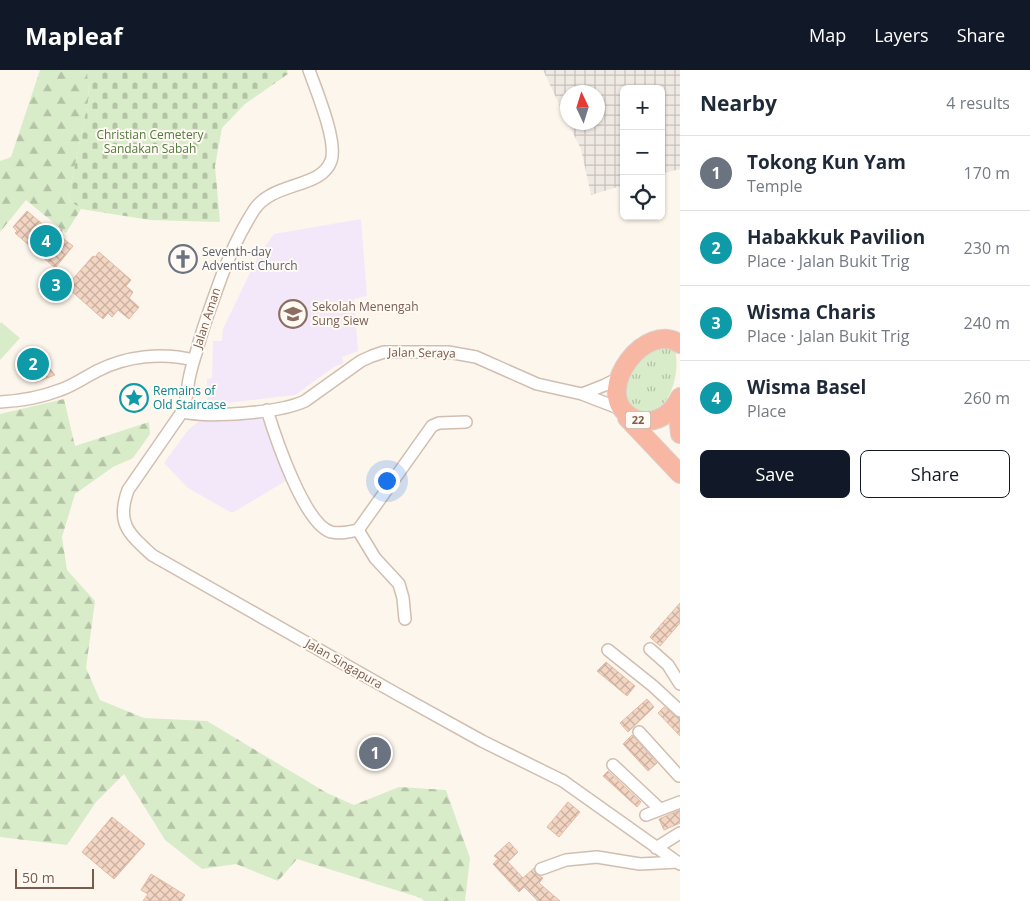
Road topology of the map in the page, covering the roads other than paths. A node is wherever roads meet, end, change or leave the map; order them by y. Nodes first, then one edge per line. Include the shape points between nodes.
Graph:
1 (309, 70) edge
2 (680, 329) edge
3 (657, 340) junction
4 (680, 344) edge
5 (194, 360) junction
6 (619, 378) junction
7 (582, 394) junction
8 (678, 400) edge
9 (0, 402) edge
10 (621, 409) junction
11 (267, 410) junction
12 (182, 412) junction
13 (466, 422) dead end
14 (680, 434) edge
15 (680, 474) edge
16 (358, 530) junction
17 (405, 619) dead end
18 (650, 649) dead end
19 (608, 650) dead end
20 (680, 684) edge
21 (680, 711) edge
22 (639, 732) dead end
23 (613, 765) dead end
24 (680, 779) edge
25 (680, 802) edge
26 (660, 809) junction
27 (646, 815) dead end
28 (680, 833) edge
29 (656, 848) junction
30 (679, 863) edge
31 (541, 869) dead end

1 - 5 street, Jalan Aman via 330,136 331,162 316,178 266,196 256,207 227,259
2 - 3 highway, 22
3 - 4 highway
3 - 6 highway, 22 via 636,351
5 - 9 street via 169,356 128,360 113,364 62,390
5 - 12 street, Jalan Aman
6 - 7 street
6 - 10 highway, 22 via 616,394
7 - 10 street, Jalan Seraya
7 - 11 street, Jalan Seraya via 537,384 468,354 384,352 361,361 297,405
8 - 10 highway, 22 via 655,420 636,420
8 - 14 highway, 22
10 - 15 highway, 22
11 - 12 street, Jalan Seraya via 199,415
11 - 16 street via 276,440 309,512 330,532
12 - 29 street, Jalan Singapura via 128,490 122,513 130,536 152,555 380,684 563,781
13 - 16 street via 432,426
16 - 17 street via 375,558 398,584
18 - 20 street via 668,665
19 - 21 street
22 - 24 street
23 - 26 street
25 - 26 street
26 - 27 street
28 - 29 street
29 - 30 street, Jalan Singapura
30 - 31 street via 646,864 597,857 566,860

